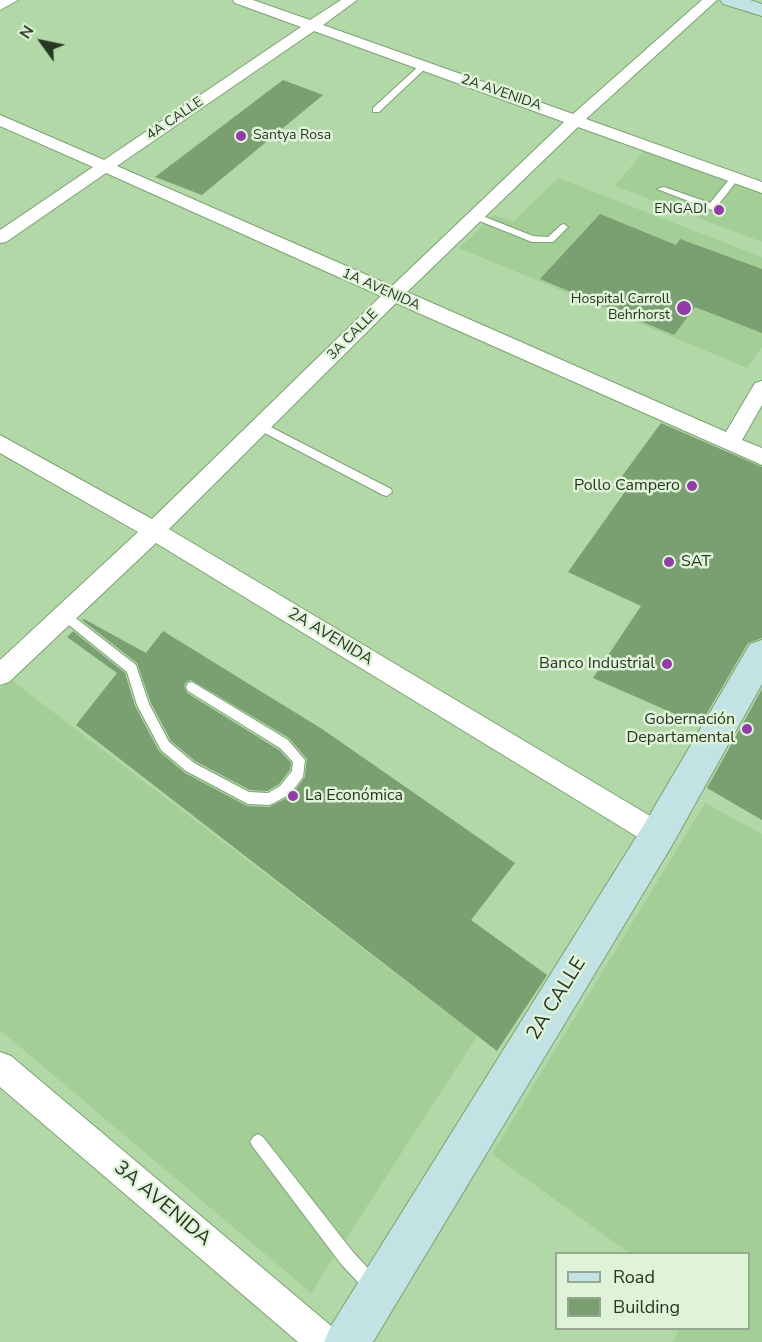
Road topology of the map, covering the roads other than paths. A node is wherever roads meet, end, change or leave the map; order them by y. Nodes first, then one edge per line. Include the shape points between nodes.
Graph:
1 (11, 0) edge
2 (240, 0) edge
3 (350, 0) edge
4 (710, 0) edge
5 (730, 0) edge
6 (0, 6) edge
7 (762, 10) edge
8 (312, 26) junction
9 (424, 66) junction
10 (376, 110) dead end
11 (0, 120) edge
12 (576, 120) junction
13 (104, 166) junction
14 (735, 178) junction
15 (762, 188) edge
16 (661, 189) dead end
17 (475, 216) junction
18 (564, 227) dead end
19 (0, 238) edge
20 (393, 295) junction
21 (762, 388) edge
22 (261, 426) junction
23 (730, 443) junction
24 (1, 446) edge
25 (762, 458) edge
26 (387, 492) dead end
27 (154, 531) junction
28 (62, 617) junction
29 (762, 656) edge
30 (0, 675) edge
31 (192, 687) dead end
32 (658, 835) junction
33 (0, 1067) edge
34 (258, 1142) dead end
35 (378, 1292) junction
36 (324, 1342) edge
37 (347, 1342) edge

1 - 6 street
2 - 8 street, 2A AVENIDA
3 - 8 street, 4A CALLE
4 - 12 street, 3A CALLE
5 - 7 main road
8 - 9 street, 2A AVENIDA
8 - 13 street, 4A CALLE
9 - 10 lane
9 - 12 street, 2A AVENIDA
11 - 13 street, 1A AVENIDA
12 - 14 street, 2A AVENIDA
12 - 17 street, 3A CALLE
13 - 19 street, 4A CALLE
13 - 20 street, 1A AVENIDA
14 - 15 street, 2A AVENIDA
14 - 16 lane via 712,207
17 - 18 lane via 532,239 549,240
17 - 20 street, 3A CALLE
20 - 22 street, 3A CALLE
20 - 23 street, 1A AVENIDA
21 - 23 street
22 - 26 lane
22 - 27 street, 3A CALLE
23 - 25 street, 1A AVENIDA
24 - 27 street, 2A AVENIDA
27 - 28 street, 3A CALLE
27 - 32 street, 2A AVENIDA
28 - 30 street, 3A CALLE
28 - 31 lane via 132,669 143,705 165,746 190,767 248,798 269,799 285,790 298,773 298,760 284,744
29 - 32 main road, 2A CALLE
32 - 35 main road, 2A CALLE
33 - 36 street, 3A AVENIDA
34 - 35 lane
35 - 37 main road, 2A CALLE

